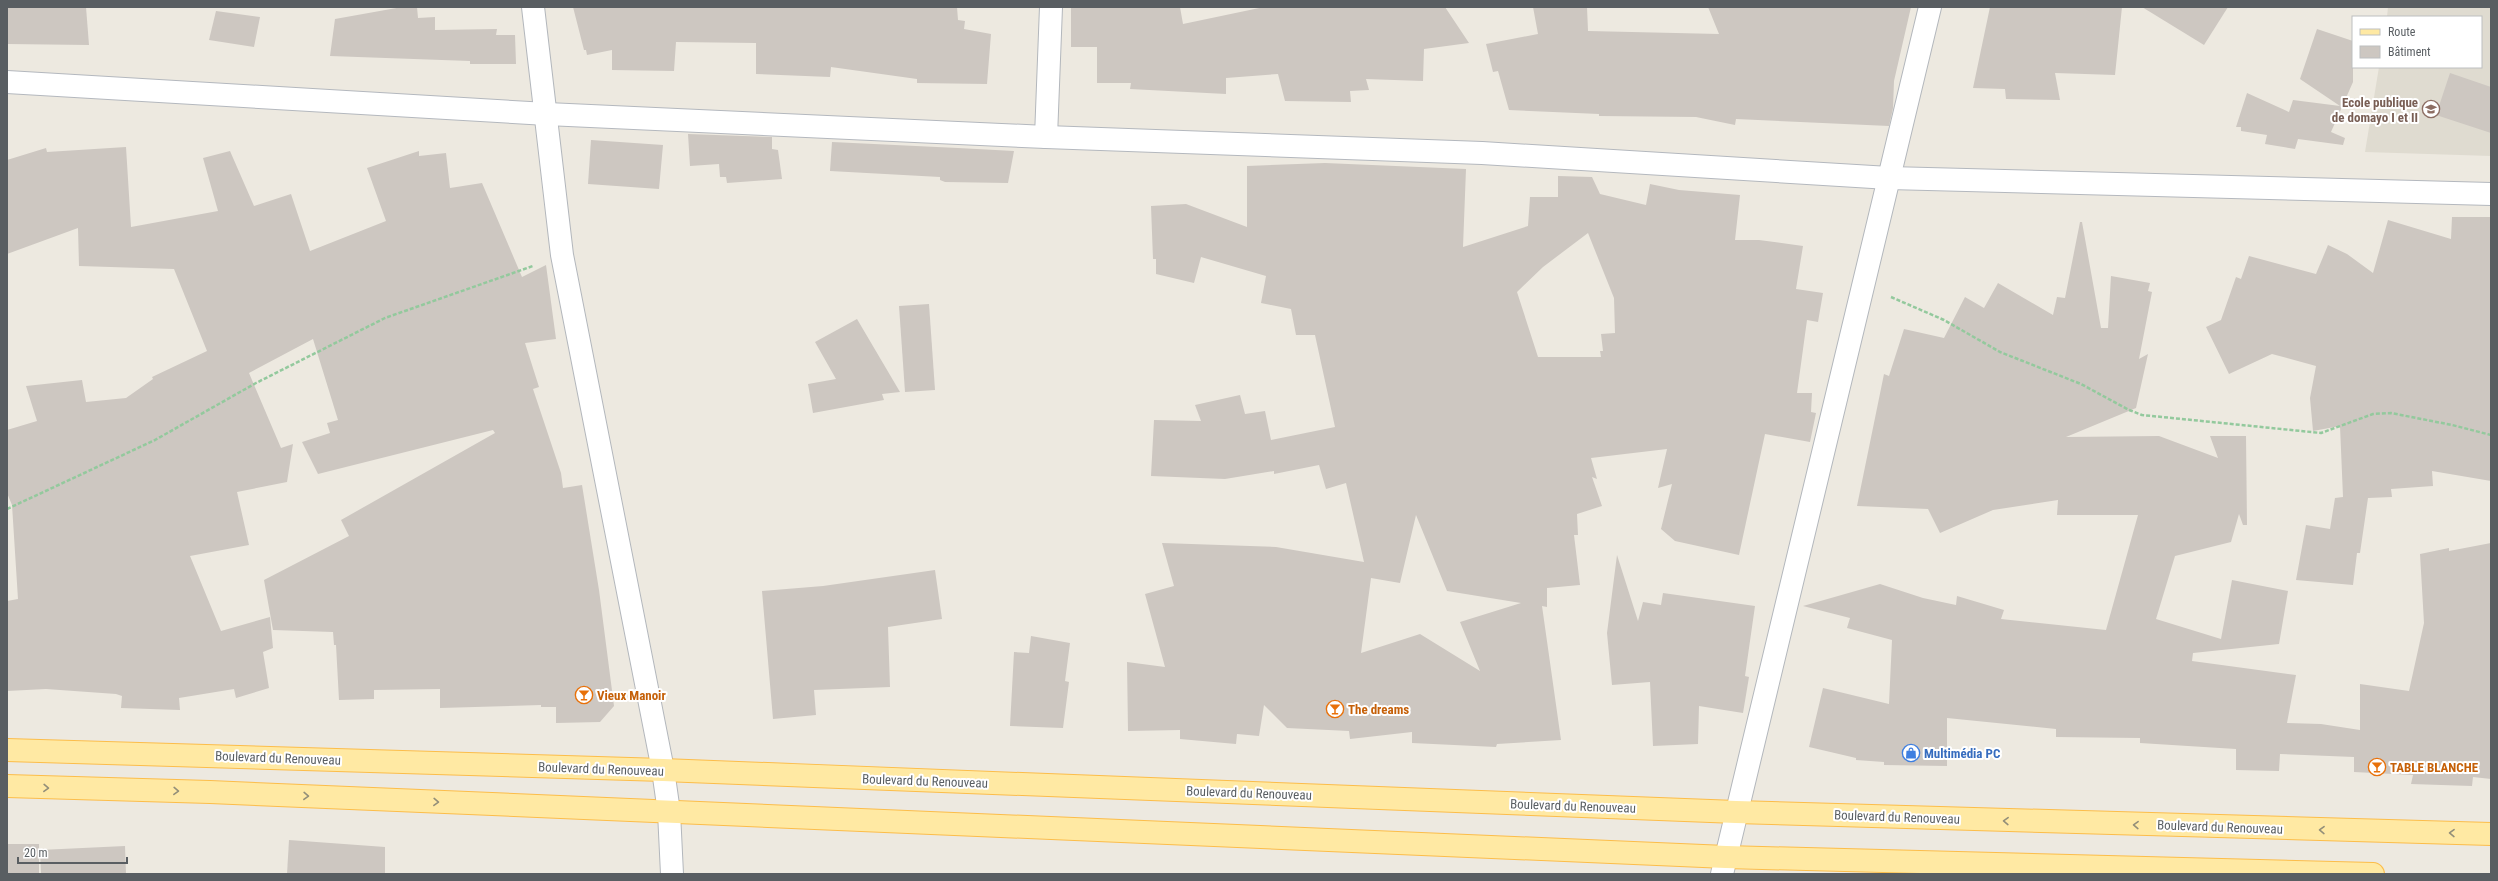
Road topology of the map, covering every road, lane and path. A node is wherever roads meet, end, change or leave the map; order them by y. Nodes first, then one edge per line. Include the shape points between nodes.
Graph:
1 (533, 7) edge
2 (1051, 7) edge
3 (1930, 7) edge
4 (7, 82) edge
5 (547, 114) junction
6 (1046, 137) junction
7 (1889, 178) junction
8 (2491, 194) edge
9 (562, 255) junction
10 (1862, 284) junction
11 (2491, 435) edge
12 (7, 510) edge
13 (7, 750) edge
14 (663, 770) junction
15 (7, 786) edge
16 (669, 812) junction
17 (1736, 812) junction
18 (2491, 834) edge
19 (1724, 865) edge
20 (672, 874) edge
21 (2373, 874) edge

1 - 5 main road
2 - 6 main road
3 - 7 main road
4 - 5 main road
5 - 6 main road
5 - 9 main road
6 - 7 main road via 1482,153
7 - 8 main road
7 - 10 main road
9 - 12 path via 385,318 256,383 155,440
9 - 14 main road
10 - 11 path via 1944,320 2000,352 2081,384 2142,415 2321,433 2373,414 2391,413
10 - 17 main road
13 - 14 main road, Boulevard du Renouveau
14 - 16 main road
14 - 17 main road, Boulevard du Renouveau
15 -> 16 main road
16 - 19 main road
16 - 20 main road
18 -> 17 main road, Boulevard du Renouveau
17 - 19 main road
19 - 21 main road

